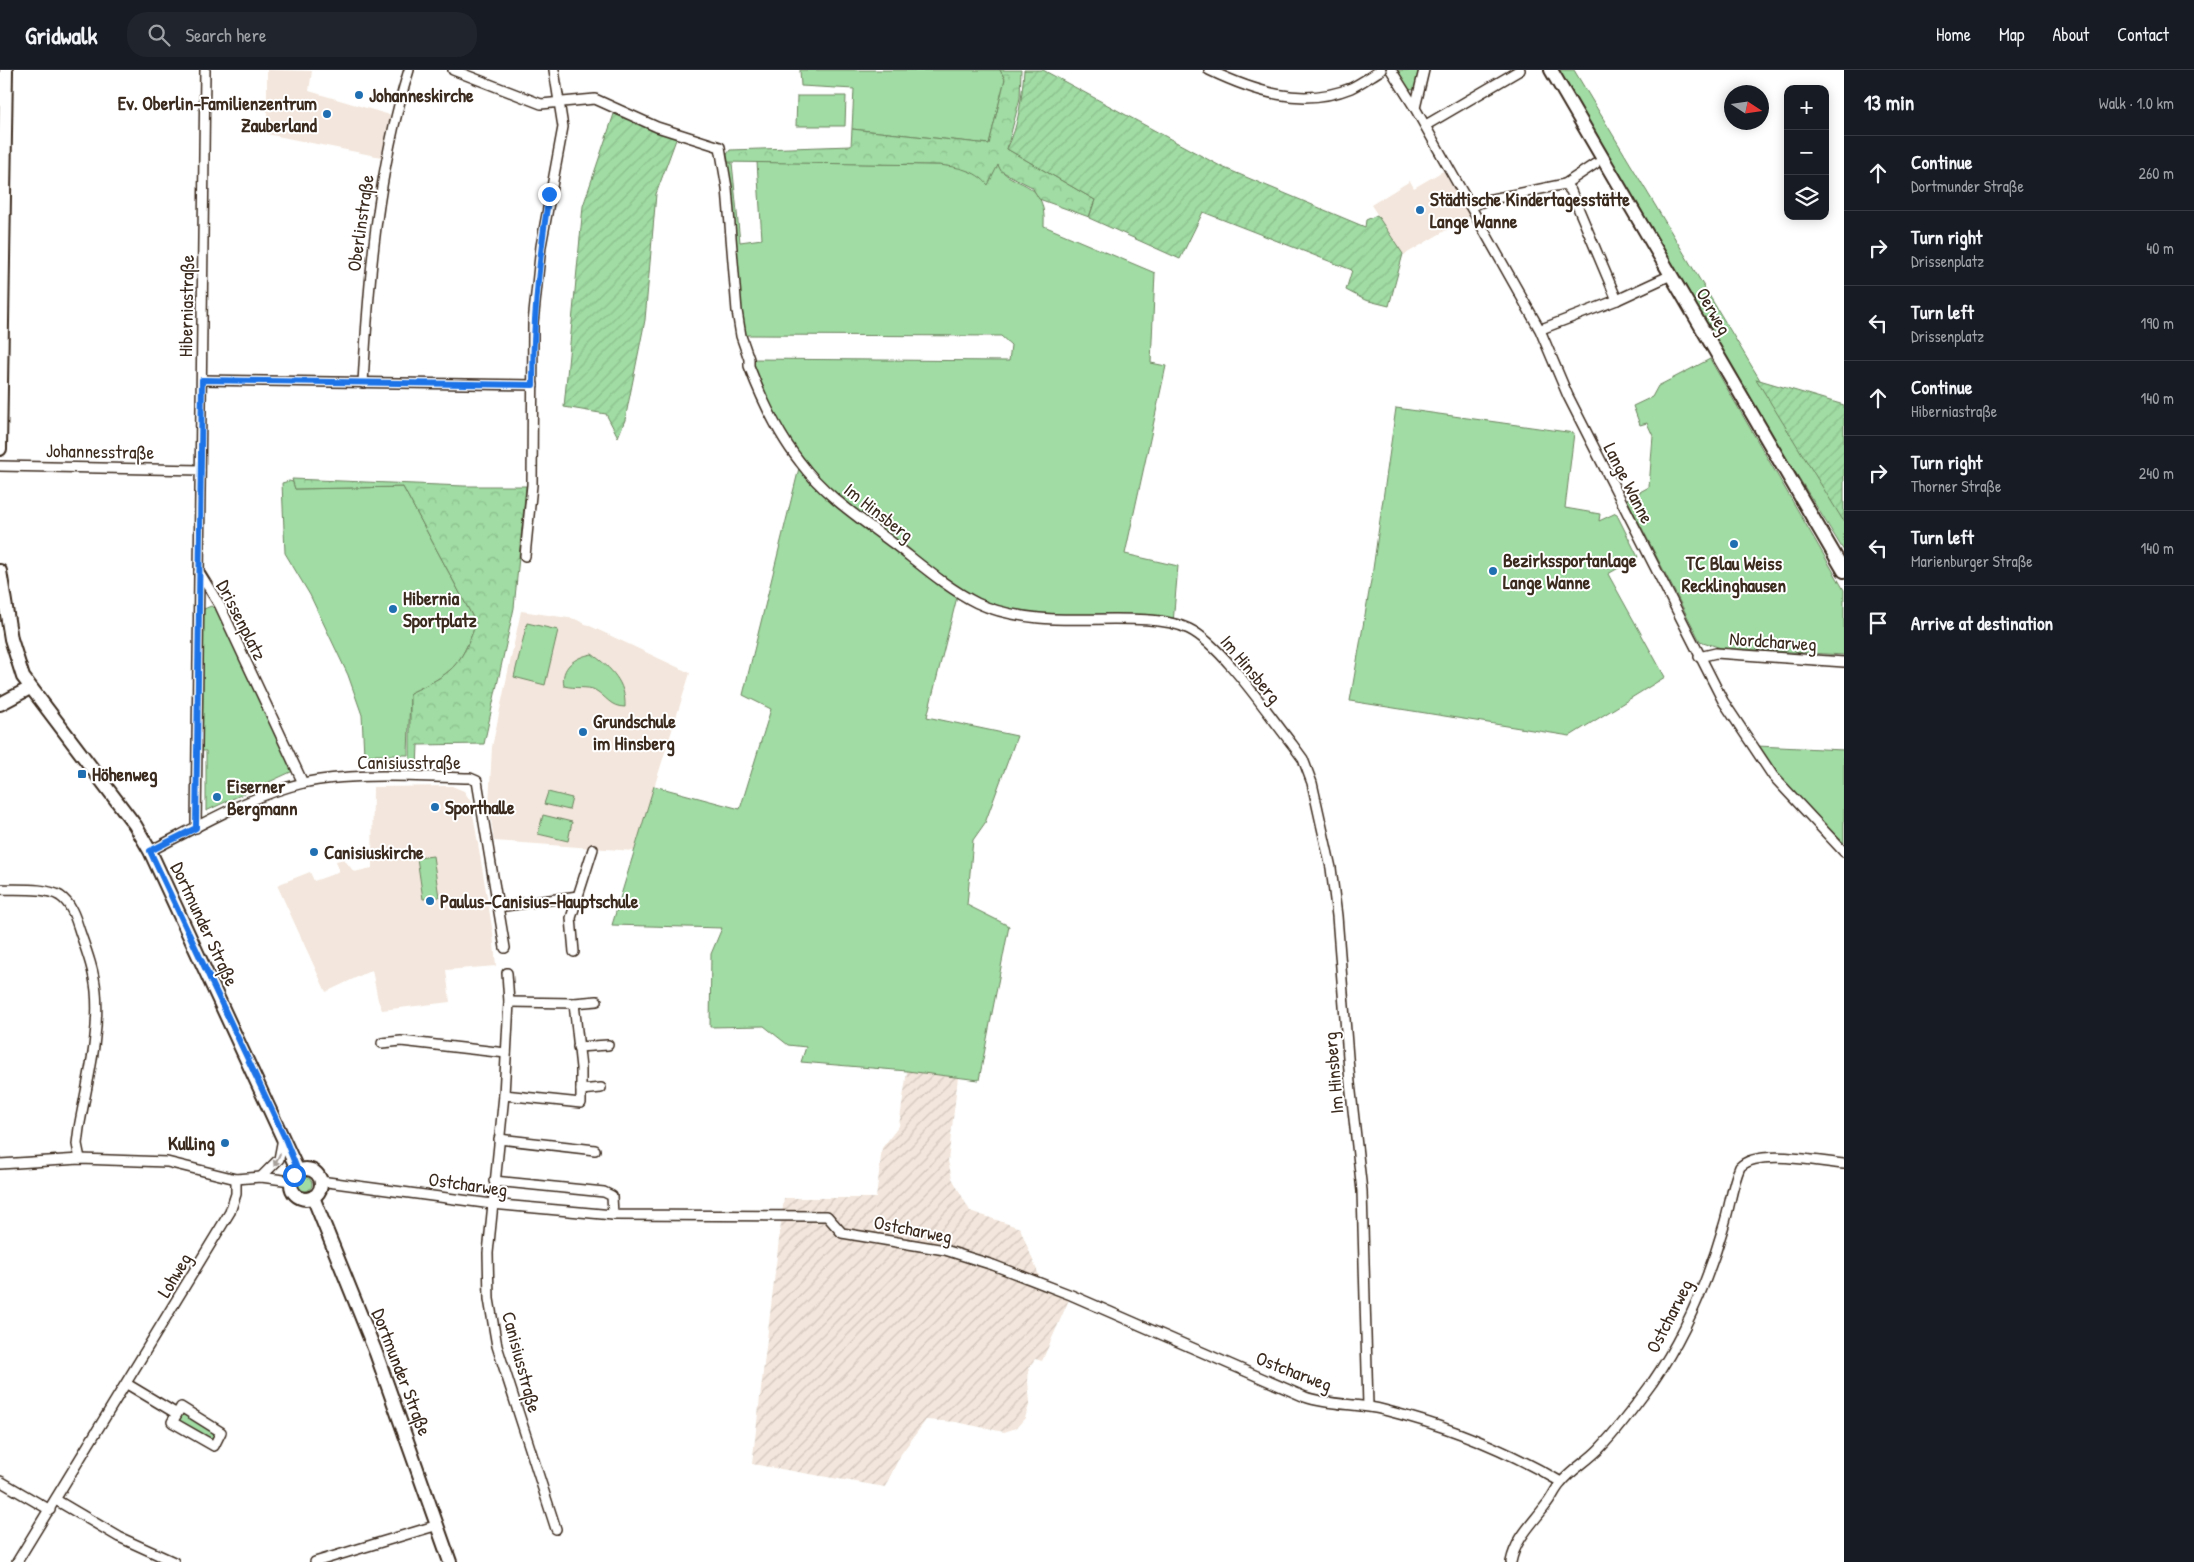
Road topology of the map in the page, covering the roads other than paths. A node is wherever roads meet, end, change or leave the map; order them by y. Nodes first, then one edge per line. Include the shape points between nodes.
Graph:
1 (6, 70) edge
2 (205, 70) edge
3 (409, 70) edge
4 (453, 70) edge
5 (554, 70) edge
6 (1209, 70) edge
7 (1381, 70) edge
8 (1391, 70) edge
9 (1424, 70) edge
10 (1520, 70) edge
11 (1552, 70) edge
12 (558, 102) junction
13 (1415, 108) junction
14 (1426, 125) junction
15 (1595, 164) dead end
16 (1564, 184) junction
17 (1472, 206) junction
18 (1670, 275) junction
19 (1617, 300) junction
20 (1544, 328) dead end
21 (202, 380) junction
22 (363, 383) junction
23 (533, 385) junction
24 (0, 449) edge
25 (0, 466) edge
26 (200, 470) junction
27 (525, 556) dead end
28 (0, 571) edge
29 (1844, 571) edge
30 (198, 572) junction
31 (1699, 657) junction
32 (1844, 662) edge
33 (30, 688) junction
34 (0, 704) edge
35 (303, 783) junction
36 (196, 828) junction
37 (592, 849) dead end
38 (150, 851) junction
39 (1844, 852) edge
40 (0, 889) edge
41 (578, 896) junction
42 (498, 907) junction
43 (505, 948) dead end
44 (574, 952) dead end
45 (508, 973) dead end
46 (597, 1001) dead end
47 (508, 1002) junction
48 (574, 1003) junction
49 (382, 1043) dead end
50 (608, 1045) dead end
51 (578, 1047) junction
52 (506, 1053) junction
53 (601, 1088) dead end
54 (582, 1090) junction
55 (504, 1095) junction
56 (284, 1136) junction
57 (499, 1139) junction
58 (595, 1150) dead end
59 (80, 1159) junction
60 (0, 1164) edge
61 (1844, 1164) edge
62 (295, 1176) junction
63 (261, 1177) junction
64 (236, 1178) junction
65 (320, 1181) junction
66 (494, 1181) junction
67 (313, 1197) junction
68 (492, 1204) junction
69 (613, 1215) junction
70 (128, 1384) junction
71 (1368, 1406) junction
72 (177, 1414) junction
73 (0, 1481) edge
74 (1561, 1482) junction
75 (56, 1500) junction
76 (50, 1510) junction
77 (438, 1525) junction
78 (556, 1529) dead end
79 (17, 1562) edge
80 (174, 1562) edge
81 (314, 1562) edge
82 (450, 1562) edge
83 (1511, 1562) edge

1 - 24 main road
2 - 21 street, Hiberniastraße
3 - 22 street, Oberlinstraße via 390,137 378,203 369,275
4 - 12 street via 541,104
5 - 12 street
6 - 7 street via 1242,86 1295,97 1350,88
8 - 13 street, Lange Wanne
9 - 13 street
10 - 14 street
11 - 18 main road, Oerweg
12 - 23 street via 563,128 540,246 533,323
12 - 71 street, Im Hinsberg via 595,99 657,127 720,147 732,231 737,311 749,366 772,421 800,463 823,489 961,594 983,605 1040,618 1160,622 1191,630 1224,658 1303,759 1331,868 1338,916 1362,1199
13 - 14 street, Lange Wanne
14 - 17 street, Lange Wanne
15 - 16 street
16 - 17 street
16 - 19 street via 1572,192
17 - 31 street, Lange Wanne via 1540,330 1568,396
18 - 19 street
18 - 29 main road, Oerweg
19 - 20 street
21 - 22 street
21 - 26 street, Hiberniastraße
22 - 23 street
23 - 27 street via 532,485
25 - 26 street, Johannesstraße
26 - 30 street, Hiberniastraße
28 - 33 main road, Dortmunder Straße via 11,640
30 - 35 street, Drissenplatz via 220,606
30 - 36 street, Drissenplatz
31 - 32 street, Nordcharweg via 1716,653
31 - 39 street, Lange Wanne via 1723,701 1773,776
33 - 34 main road
33 - 38 main road, Dortmunder Straße via 135,825
35 - 36 street via 243,805
35 - 42 street, Canisiusstraße via 346,778 470,778 477,781
36 - 38 street
37 - 41 street
38 - 56 main road, Dortmunder Straße
40 - 59 street via 48,892 68,903 91,964 97,1018 79,1128
41 - 42 street
41 - 44 street via 571,918
42 - 43 street, Canisiusstraße
45 - 47 street, Canisiusstraße
46 - 48 street
47 - 48 street
47 - 52 street, Canisiusstraße
48 - 51 street
49 - 52 street via 401,1041
50 - 51 street
51 - 54 street
52 - 55 street, Canisiusstraße
53 - 54 street
54 - 55 street via 581,1103
55 - 57 street, Canisiusstraße
56 - 62 main road, Dortmunder Straße
56 -> 63 street via 280,1159
57 - 58 street
57 - 66 street, Canisiusstraße
59 - 60 street
59 - 64 street via 168,1162
61 - 74 street, Ostcharweg via 1773,1158 1746,1161 1737,1175 1704,1284 1667,1360 1601,1447
62 - 63 street
62 - 65 main road via 312,1170
62 - 67 main road, Dortmunder Straße via 292,1189 297,1196
63 - 64 street
64 - 70 street, Lohweg via 236,1194 230,1212
65 - 67 main road via 320,1188
65 - 68 street, Ostcharweg
66 - 68 street, Canisiusstraße
66 - 69 street, Ostcharweg via 604,1192 612,1196
67 - 77 main road, Dortmunder Straße via 376,1353
68 - 69 street, Ostcharweg
68 - 78 street, Canisiusstraße via 489,1299 497,1346
69 - 71 street, Ostcharweg via 827,1216 842,1233 946,1250 993,1265 1320,1402
70 - 72 street
70 - 75 street, Lohweg
71 - 74 street, Ostcharweg via 1449,1431
72 - 72 street via 172,1422 214,1446 222,1432 181,1407
73 - 76 street
74 - 83 street via 1521,1535
75 - 76 street, Lohweg
75 - 80 street via 119,1537
76 - 79 street, Lohweg
77 - 81 street
77 - 82 main road, Dortmunder Straße

